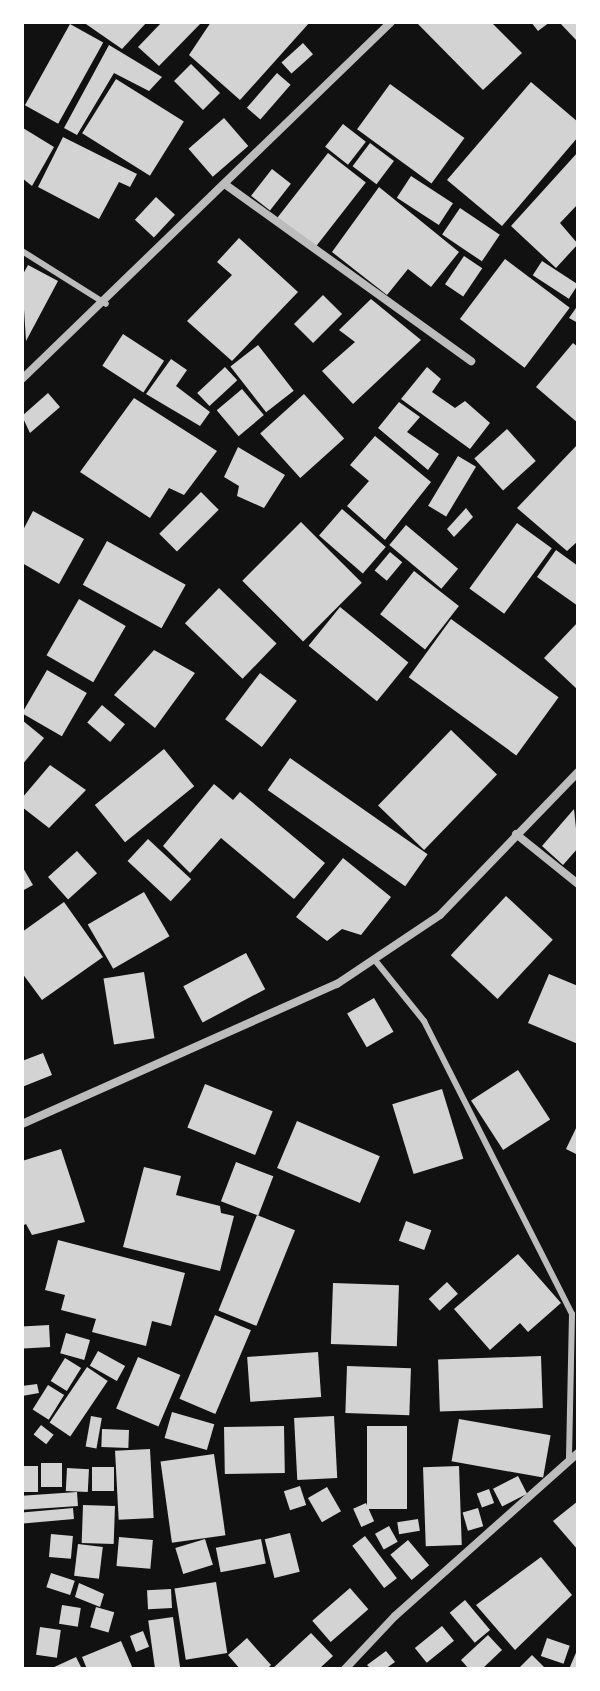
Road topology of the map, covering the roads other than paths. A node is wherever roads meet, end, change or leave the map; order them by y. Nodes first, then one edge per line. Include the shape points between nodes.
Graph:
1 (391, 22) edge
2 (226, 185) junction
3 (22, 251) edge
4 (106, 304) junction
5 (471, 361) dead end
6 (22, 379) edge
7 (578, 772) edge
8 (516, 834) junction
9 (578, 884) edge
10 (374, 959) junction
11 (22, 1124) edge
12 (578, 1453) edge
13 (569, 1459) junction
14 (345, 1669) edge

1 - 2 street
2 - 4 street
2 - 5 street
3 - 4 lane
4 - 6 street
7 - 8 street
8 - 9 street
8 - 10 street via 440,915
10 - 11 street via 337,984 237,1031
10 - 13 lane via 424,1021 572,1314
12 - 13 street
13 - 14 street via 395,1616

